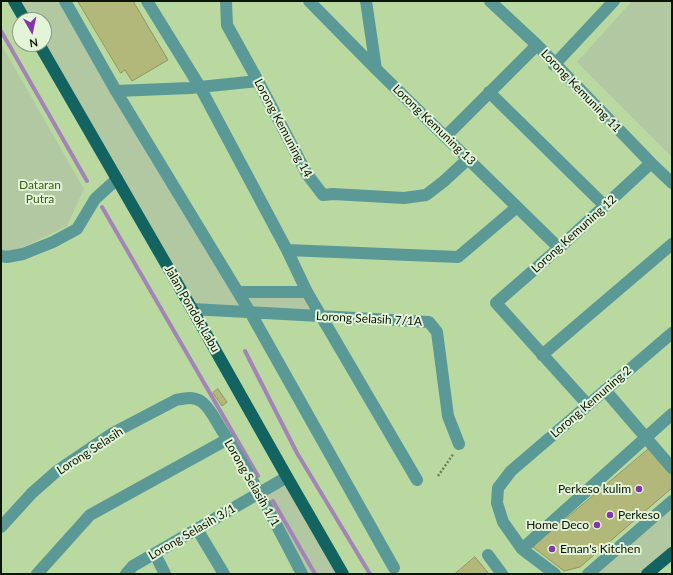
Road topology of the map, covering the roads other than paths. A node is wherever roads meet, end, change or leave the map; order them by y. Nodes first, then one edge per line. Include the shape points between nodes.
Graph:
1 (14, 1) edge
2 (65, 1) edge
3 (147, 1) edge
4 (226, 1) edge
5 (309, 1) edge
6 (366, 1) edge
7 (490, 1) edge
8 (614, 1) edge
9 (20, 12) edge
10 (537, 45) junction
11 (44, 52) edge
12 (554, 65) junction
13 (376, 69) junction
14 (258, 81) junction
15 (200, 87) junction
16 (116, 91) junction
17 (489, 92) junction
18 (445, 137) junction
19 (468, 158) junction
20 (651, 163) junction
21 (117, 179) junction
22 (672, 182) edge
23 (605, 206) junction
24 (517, 207) junction
25 (672, 244) edge
26 (559, 248) junction
27 (287, 250) junction
28 (1, 256) edge
29 (238, 292) junction
30 (306, 292) junction
31 (192, 309) junction
32 (250, 312) junction
33 (321, 316) junction
34 (672, 333) edge
35 (542, 355) junction
36 (605, 390) junction
37 (194, 398) joint
38 (588, 405) junction
39 (672, 414) edge
40 (646, 436) junction
41 (228, 439) junction
42 (459, 444) road end
43 (672, 468) edge
44 (287, 477) junction
45 (417, 480) dead end
46 (260, 493) junction
47 (672, 501) edge
48 (1, 527) edge
49 (197, 530) junction
50 (522, 548) junction
51 (672, 553) edge
52 (155, 554) junction
53 (488, 555) dead end
54 (394, 568) dead end
55 (36, 574) edge
56 (126, 574) edge
57 (165, 574) edge
58 (224, 574) edge
59 (302, 574) edge
60 (343, 574) edge
61 (502, 574) edge
62 (555, 574) edge
63 (588, 574) edge
64 (647, 574) edge

1 - 9 main road
2 - 16 street
3 - 15 street
4 - 14 street, Lorong Kemuning 14 via 227,25
5 - 13 street, Lorong Kemuning 13
6 - 13 street
7 - 10 street, Lorong Kemuning 11
8 - 12 street
10 - 12 street, Lorong Kemuning 11
10 - 17 street
11 - 21 main road, Jalan Pondok Labu
12 - 20 street, Lorong Kemuning 11
13 - 18 street, Lorong Kemuning 13
14 - 15 street
14 - 19 street, Lorong Kemuning 14 via 307,174 323,195 404,198 426,195 444,182
15 - 16 street
15 - 27 street
16 - 29 street
17 - 18 street
17 - 23 street
18 - 19 street, Lorong Kemuning 13
19 - 24 street, Lorong Kemuning 13
20 - 22 street, Lorong Kemuning 11
20 - 23 street, Lorong Kemuning 12
21 - 28 street via 95,199 77,229 23,254
21 - 31 main road, Jalan Pondok Labu
23 - 26 street, Lorong Kemuning 12
24 - 26 street, Lorong Kemuning 13
24 - 27 street via 458,257
25 - 35 street
26 - 35 street, Lorong Kemuning 12 via 496,302
27 - 30 street
29 - 30 street
29 - 32 street
30 - 33 street
31 - 32 street, Lorong Selasih 7/1A
31 - 44 main road, Jalan Pondok Labu
32 - 33 street, Lorong Selasih 7/1A
32 - 54 street
33 - 42 street, Lorong Selasih 7/1A via 429,322 437,332 448,416
33 - 45 street
34 - 36 street, Lorong Kemuning 2
35 - 38 street
36 - 38 street, Lorong Kemuning 2
36 - 40 street
37 - 41 street, Lorong Selasih 1/1 via 203,403
37 - 48 street, Lorong Selasih via 176,400 113,433 58,471 32,493
38 - 50 street, Lorong Kemuning 2 via 511,471 498,488 497,503 503,522
39 - 40 street
40 - 43 street
40 - 50 street
41 - 46 street, Lorong Selasih 1/1
41 - 55 street via 90,515
44 - 46 street, Lorong Selasih 3/1
44 - 60 main road, Jalan Pondok Labu
46 - 49 street, Lorong Selasih 3/1
46 - 59 street, Lorong Selasih 1/1
47 - 63 street
49 - 52 street, Lorong Selasih 3/1
49 - 58 street
50 - 62 street, Lorong Kemuning 2
51 - 64 main road
52 - 56 street, Lorong Selasih 3/1 via 133,566
52 - 57 street
53 - 61 street

